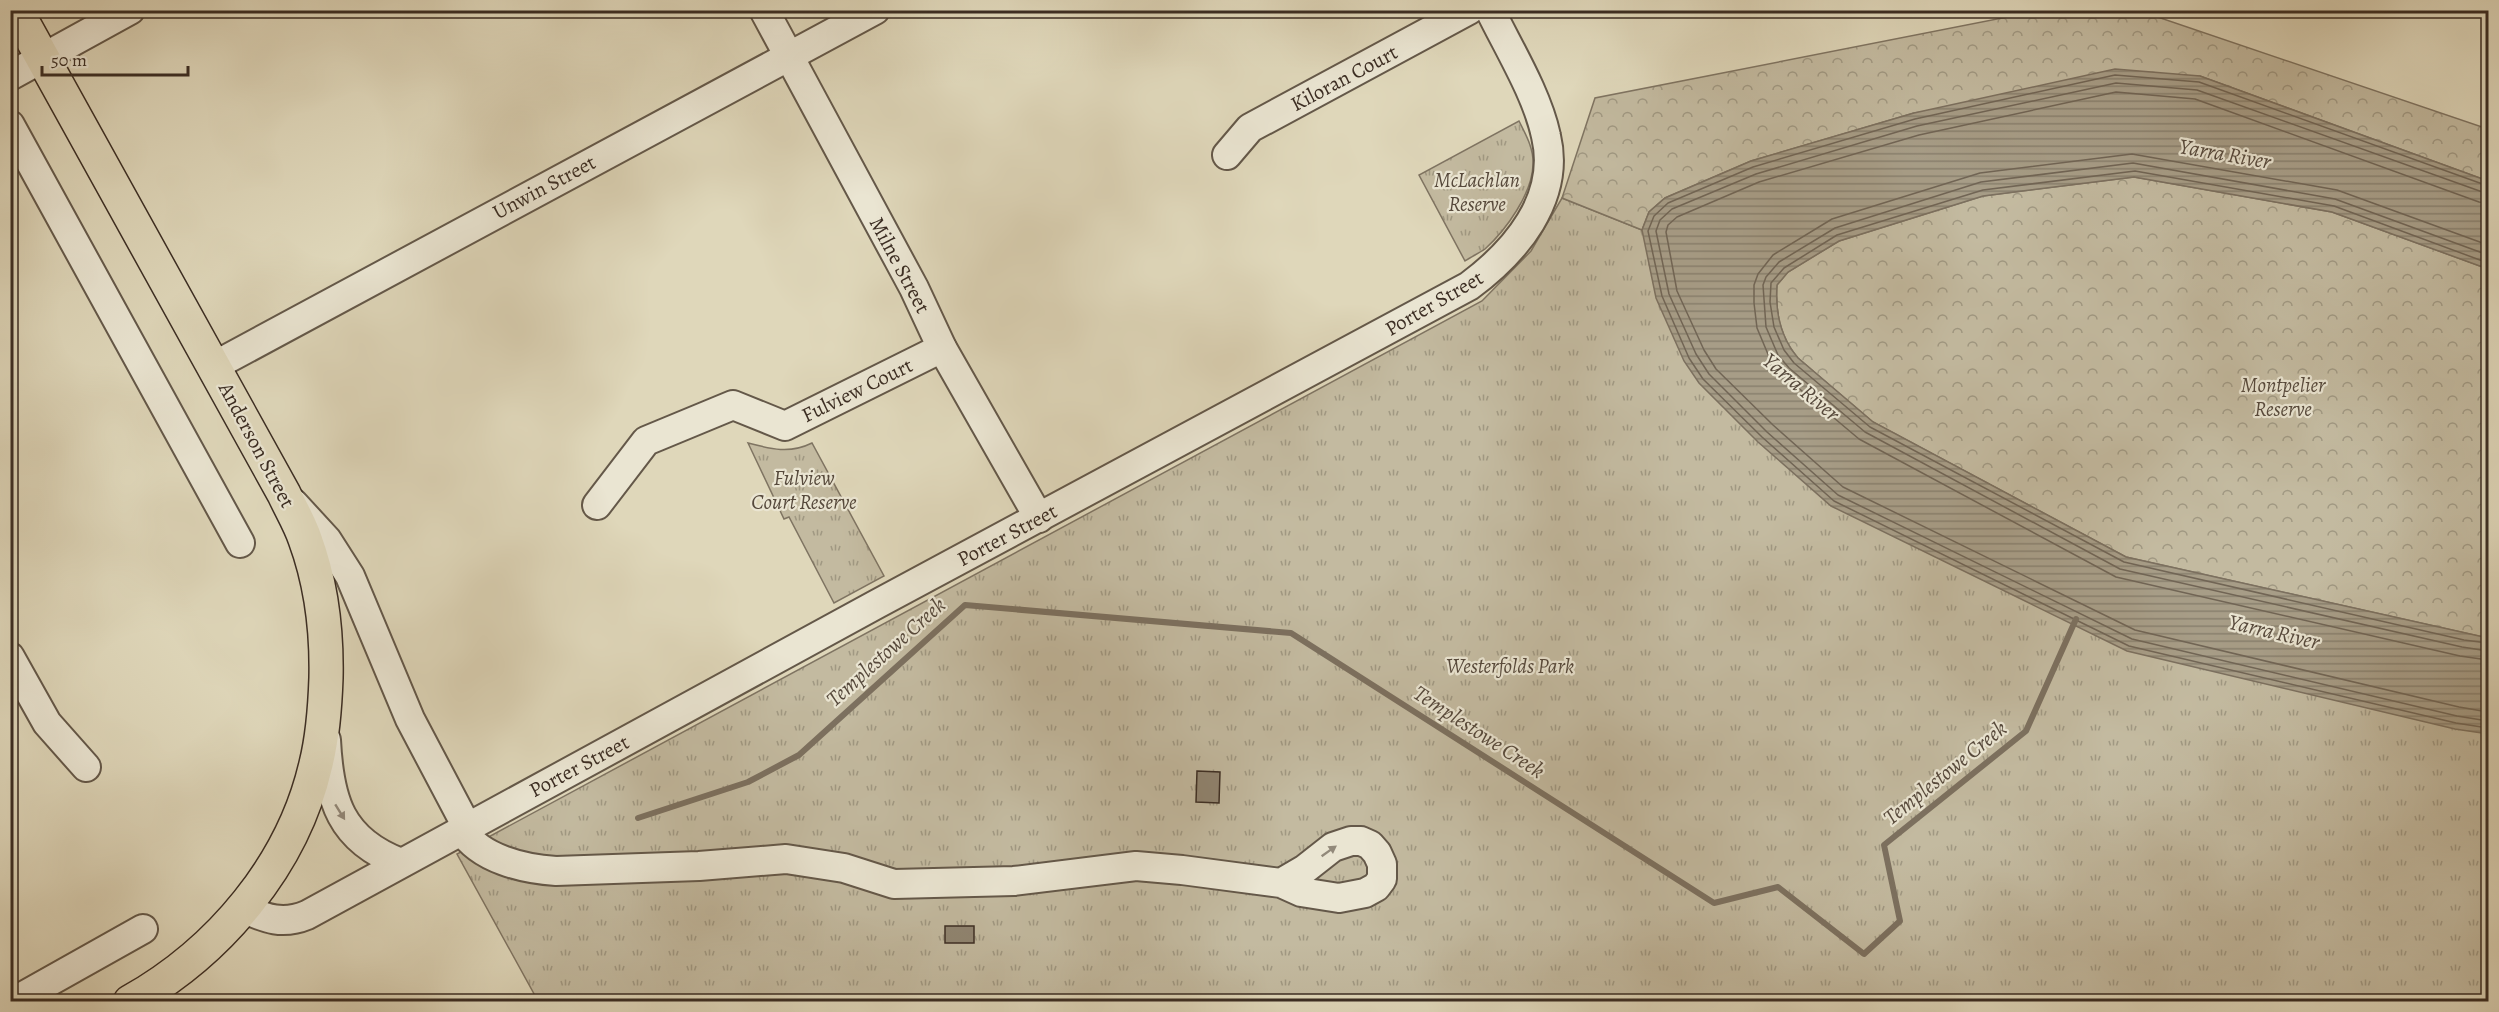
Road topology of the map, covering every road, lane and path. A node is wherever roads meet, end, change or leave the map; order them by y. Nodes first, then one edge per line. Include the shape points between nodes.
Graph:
1 (16, 10) edge
2 (130, 10) edge
3 (764, 10) edge
4 (875, 10) edge
5 (1469, 10) edge
6 (1490, 10) edge
7 (790, 56) junction
8 (43, 58) junction
9 (10, 76) edge
10 (10, 125) edge
11 (1227, 155) dead end
12 (942, 348) junction
13 (214, 366) junction
14 (284, 494) junction
15 (597, 505) dead end
16 (1039, 518) junction
17 (240, 543) dead end
18 (10, 657) edge
19 (324, 714) junction
20 (86, 767) dead end
21 (464, 828) junction
22 (401, 864) junction
23 (1281, 883) dead end
24 (243, 908) junction
25 (143, 929) dead end
26 (132, 999) edge
27 (13, 1002) edge

1 - 8 main road, Anderson Street
2 - 8 street
3 - 7 street, Milne Street
4 - 7 street, Unwin Street
5 - 11 street, Kiloran Court via 1250,128
6 - 16 street, Porter Street via 1538,109 1547,137 1545,186 1537,209 1516,244 1469,286
7 - 12 street, Milne Street
7 - 13 street, Unwin Street
8 - 9 street
8 - 13 main road, Anderson Street
10 - 17 street
12 - 15 street, Fulview Court via 785,426 733,405 646,441
12 - 16 street, Milne Street
13 - 14 main road, Anderson Street
14 - 19 main road, Anderson Street via 305,538 320,593 327,654
14 - 21 street via 322,534 350,576 410,719
16 - 21 street, Porter Street
18 - 20 street via 47,723
19 -> 22 street via 327,764 335,804 368,847
19 - 24 main road, Anderson Street via 316,767 296,821 268,874
21 - 22 street, Porter Street
21 - 23 street via 475,846 526,867 544,870 699,866 786,859 844,868 894,884 1014,881 1136,866
22 - 24 street, Porter Street via 296,919 281,922
24 - 26 main road via 199,952
25 - 27 street

